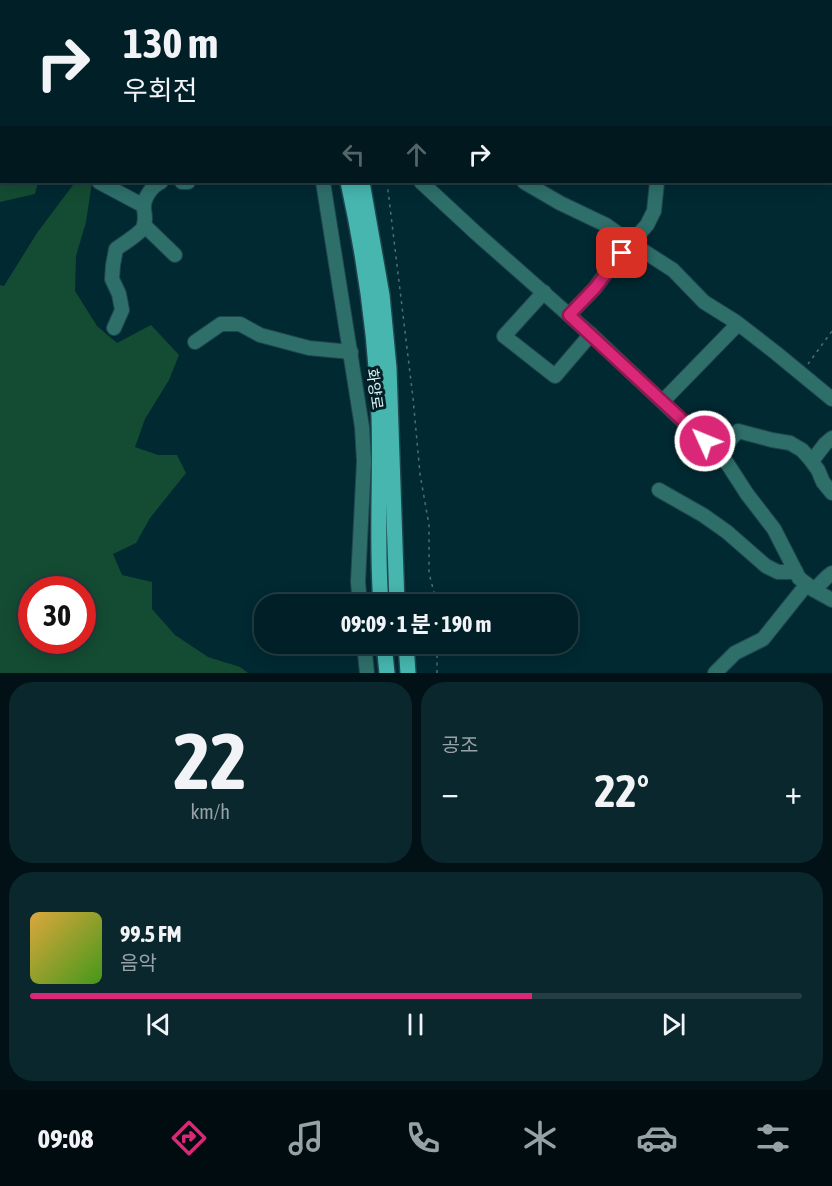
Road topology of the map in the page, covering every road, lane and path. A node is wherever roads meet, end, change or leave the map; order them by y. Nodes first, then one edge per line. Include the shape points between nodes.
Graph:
1 (101, 183) edge
2 (157, 183) edge
3 (323, 183) edge
4 (348, 183) edge
5 (362, 183) edge
6 (387, 183) edge
7 (422, 183) edge
8 (526, 183) edge
9 (657, 183) edge
10 (144, 206) junction
11 (144, 225) junction
12 (631, 243) junction
13 (176, 255) dead end
14 (544, 292) junction
15 (569, 315) junction
16 (738, 324) junction
17 (114, 328) dead end
18 (832, 331) edge
19 (591, 334) junction
20 (195, 342) dead end
21 (351, 352) junction
22 (800, 374) junction
23 (832, 399) edge
24 (663, 401) junction
25 (832, 438) edge
26 (718, 454) junction
27 (812, 461) junction
28 (660, 490) dead end
29 (831, 501) edge
30 (796, 572) junction
31 (832, 573) edge
32 (810, 587) junction
33 (359, 594) edge
34 (380, 594) edge
35 (399, 594) edge
36 (434, 594) edge
37 (832, 600) edge
38 (365, 654) edge
39 (385, 654) edge
40 (399, 654) edge
41 (406, 654) edge
42 (437, 654) edge
43 (366, 673) edge
44 (387, 673) edge
45 (400, 673) edge
46 (408, 673) edge
47 (437, 673) edge
48 (716, 673) edge

1 - 10 street
2 - 10 street
3 - 21 street, 화양로
4 - 34 main road, 화양로 via 365,263 378,389
5 - 35 main road, 화양로 via 382,295 389,368
6 - 36 path
7 - 14 street
8 - 12 street via 606,225
9 - 12 street via 654,211
10 - 11 street
11 - 13 street
11 - 17 street via 116,249 112,279 122,310
12 - 15 street
12 - 16 street via 673,270 704,302
14 - 15 street
14 - 19 street via 504,336 555,376
15 - 19 street
16 - 22 street
16 - 24 street
18 - 22 path
19 - 24 street
20 - 21 street via 221,324 240,324 260,335 309,348
21 - 33 street, 화양로 via 364,460
22 - 23 street
24 - 26 street
25 - 27 street
26 - 27 street via 738,431 790,443
26 - 30 street via 774,529
27 - 29 street
28 - 30 street via 727,532 766,566 778,572
30 - 32 street
31 - 32 street
32 - 37 street
32 - 48 street via 764,639 735,653
38 - 43 street
39 - 44 main road
40 - 45 main road
41 - 46 main road
42 - 47 path

